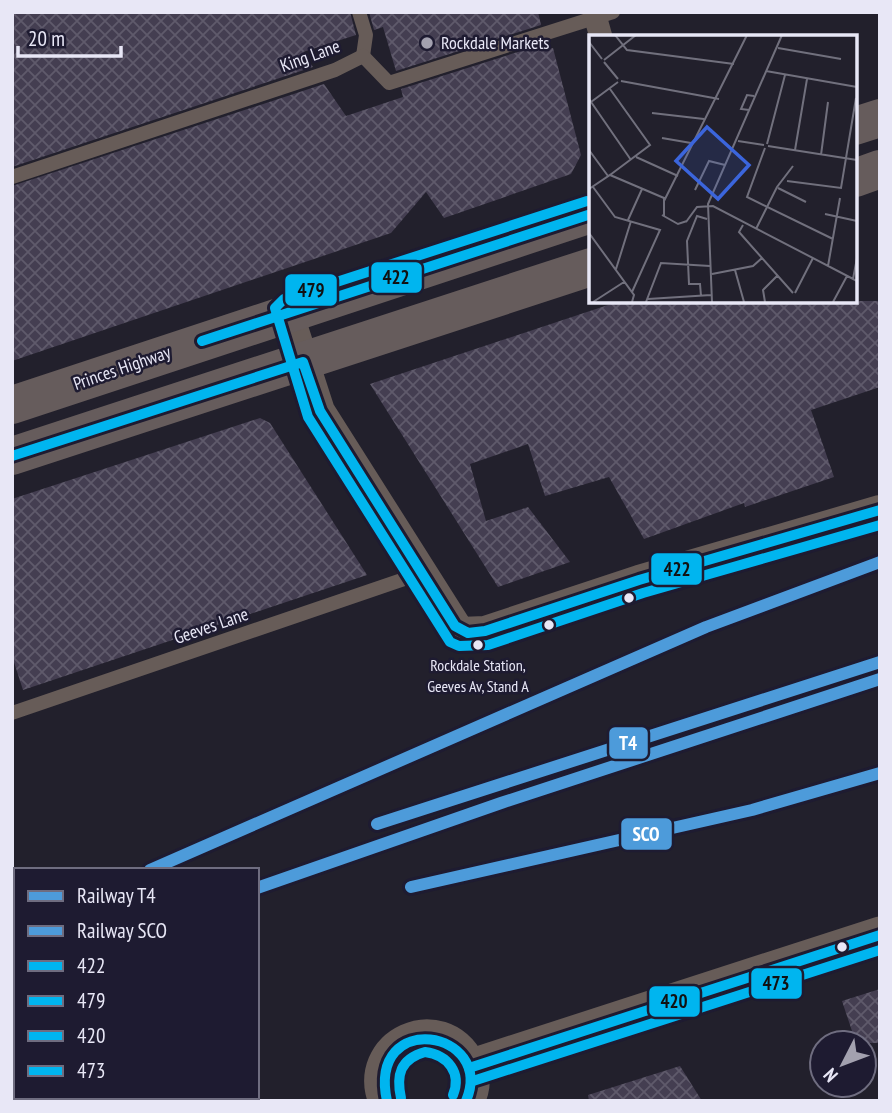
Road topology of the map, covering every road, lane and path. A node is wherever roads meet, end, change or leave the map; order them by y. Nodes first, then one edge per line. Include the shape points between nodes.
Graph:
1 (359, 12) edge
2 (601, 20) edge
3 (363, 56) junction
4 (880, 118) edge
5 (857, 125) edge
6 (880, 169) edge
7 (12, 177) edge
8 (857, 177) edge
9 (589, 215) edge
10 (589, 268) edge
11 (288, 312) junction
12 (303, 362) junction
13 (12, 405) edge
14 (12, 456) edge
15 (880, 510) edge
16 (422, 573) junction
17 (12, 713) edge
18 (880, 935) edge
19 (467, 1084) edge
20 (375, 1098) edge

1 - 3 lane via 366,35
2 - 3 lane, King Lane via 389,83
3 - 7 lane, King Lane via 335,70
4 - 5 highway
6 - 8 highway
9 - 11 highway, Princes Highway
10 - 12 highway
11 - 12 street
11 - 13 highway, Princes Highway
12 - 14 highway
12 - 16 street via 320,411
15 - 16 street via 650,576 475,634 460,632
16 - 17 lane, Geeves Lane
18 - 19 street
19 - 20 street via 451,1044 422,1037 407,1041 386,1062

